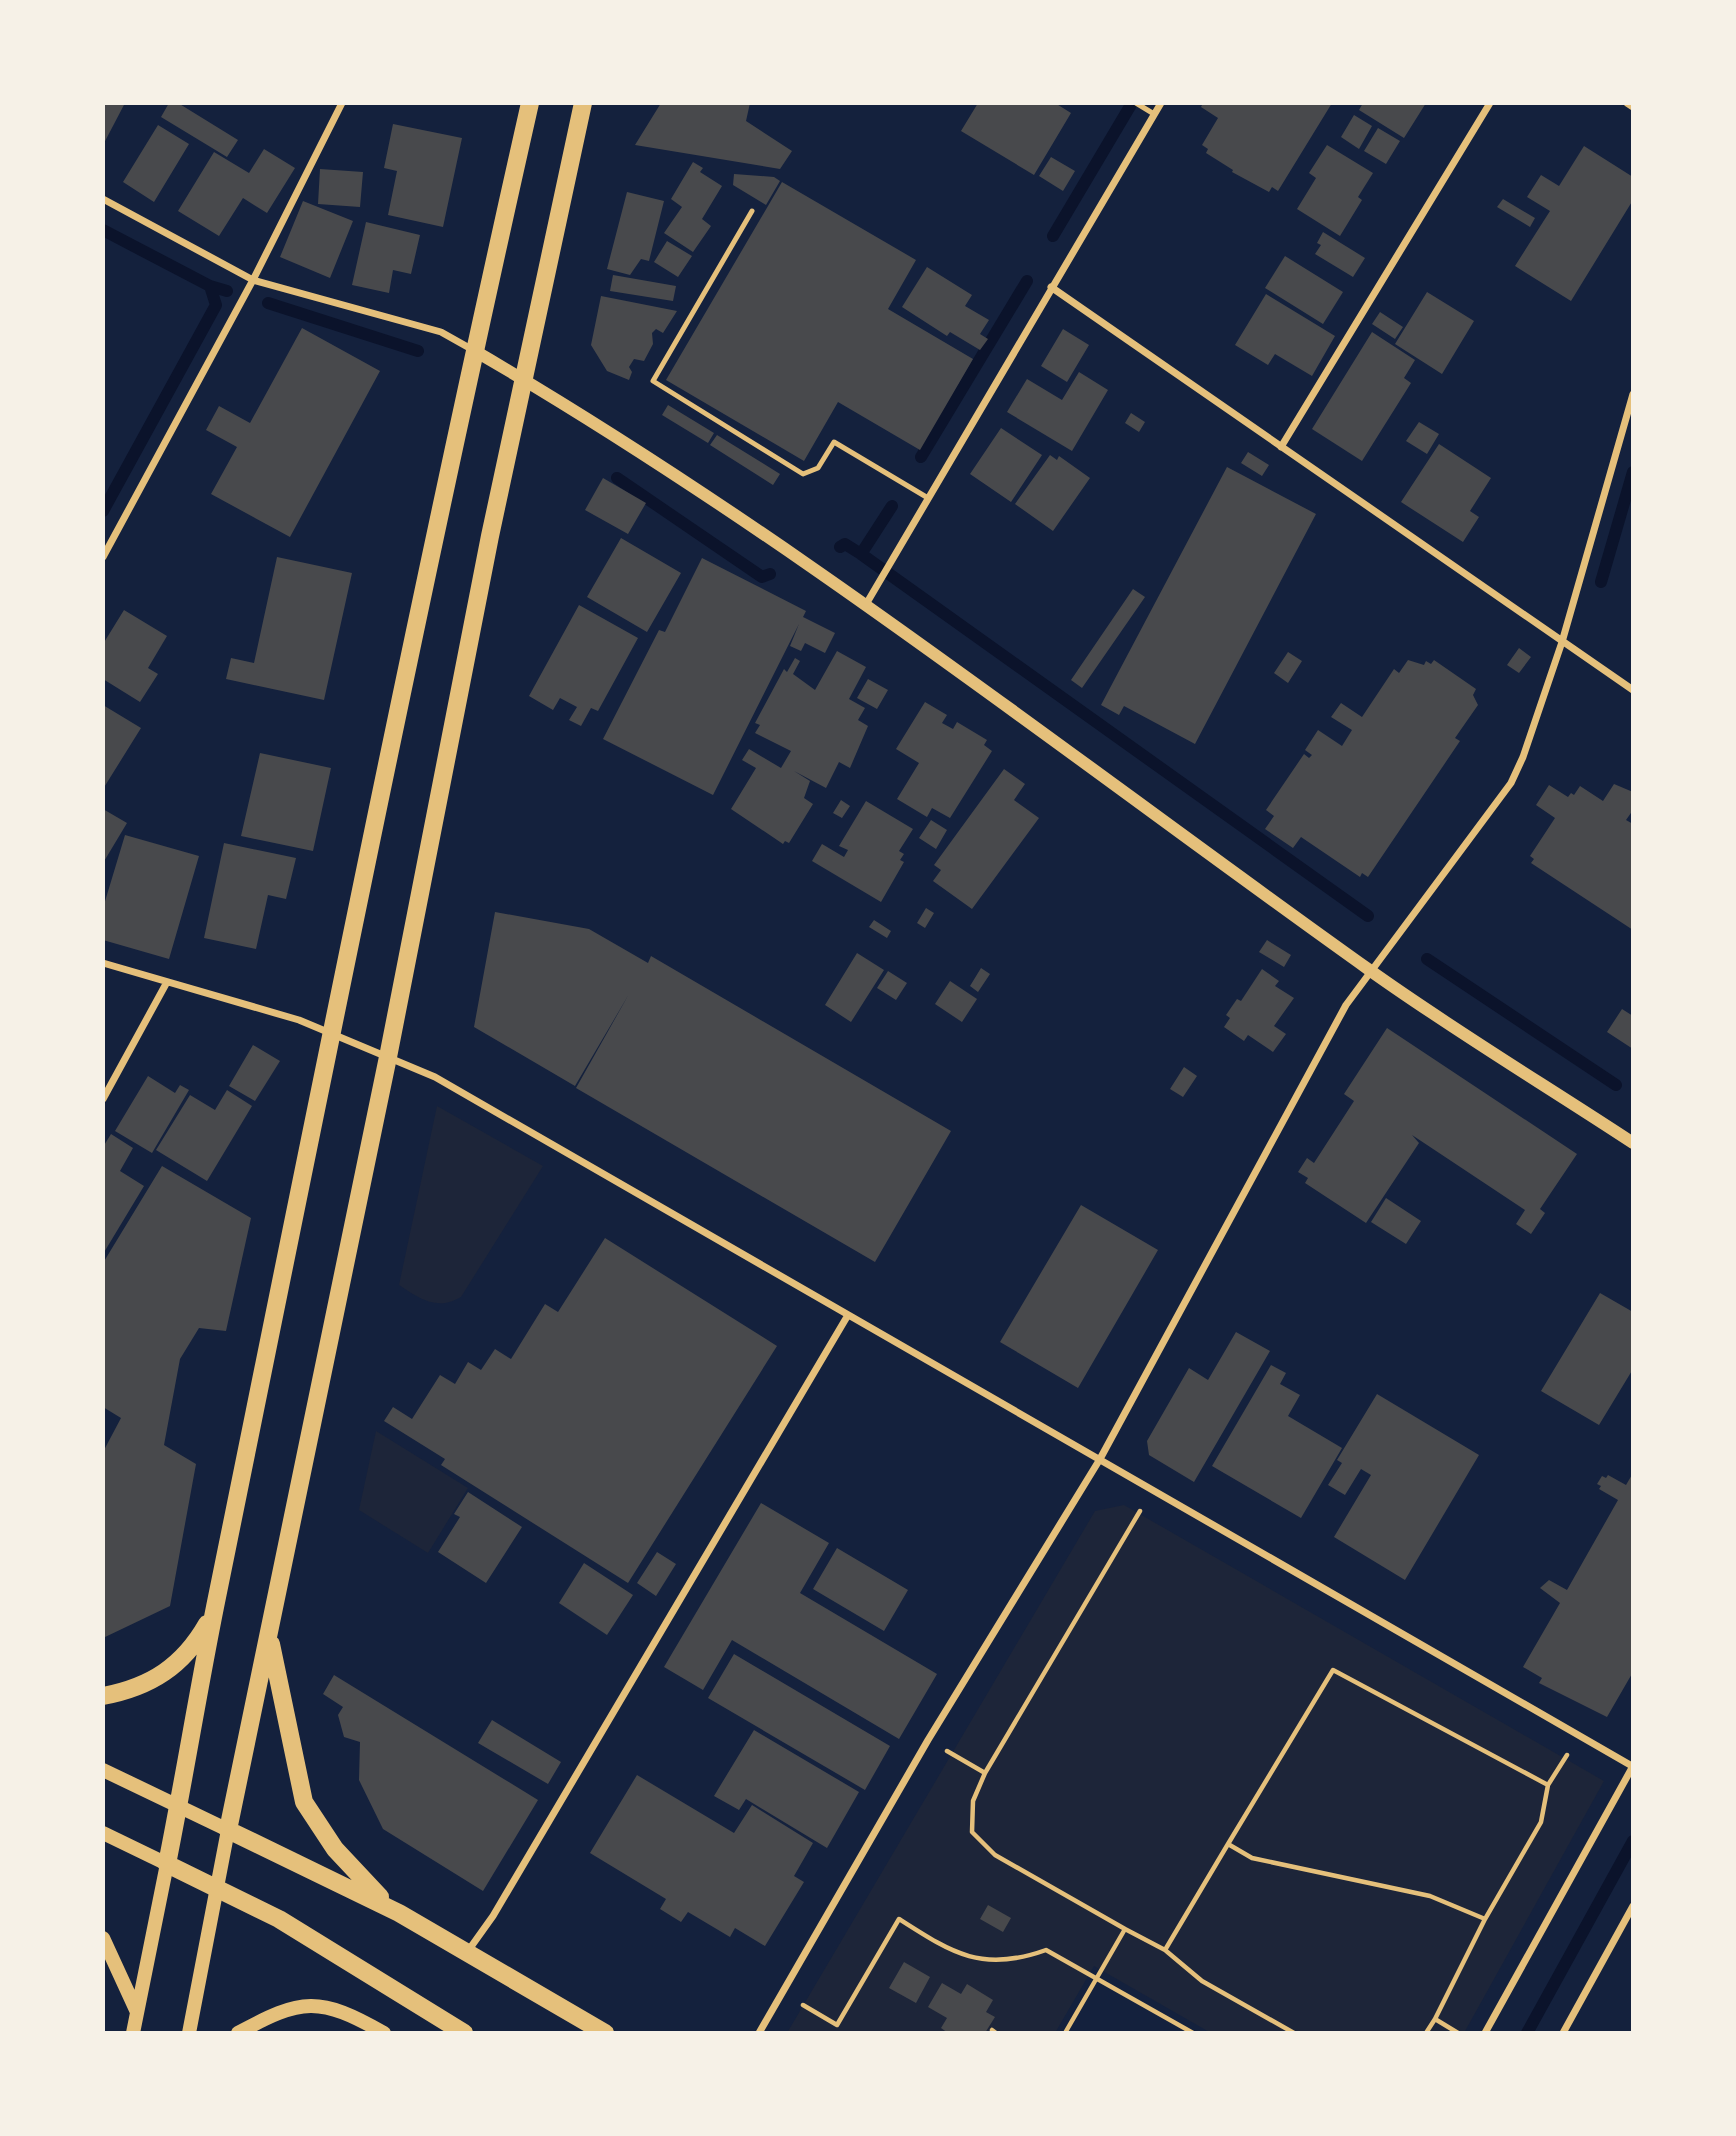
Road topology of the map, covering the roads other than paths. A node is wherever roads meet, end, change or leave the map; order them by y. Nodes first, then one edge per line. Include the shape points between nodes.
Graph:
1 (342, 103) edge
2 (530, 103) edge
3 (583, 103) edge
4 (1161, 103) edge
5 (1490, 103) edge
6 (1627, 103) edge
7 (1137, 104) edge
8 (1633, 107) edge
9 (1154, 114) junction
10 (103, 199) edge
11 (752, 211) dead end
12 (253, 280) junction
13 (1051, 287) junction
14 (475, 351) junction
15 (523, 379) junction
16 (1633, 394) edge
17 (1281, 447) junction
18 (928, 498) junction
19 (103, 557) edge
20 (865, 606) junction
21 (1562, 642) junction
22 (1633, 690) edge
23 (103, 963) edge
24 (1372, 972) junction
25 (167, 982) junction
26 (333, 1034) junction
27 (388, 1057) junction
28 (103, 1099) edge
29 (1633, 1143) edge
30 (849, 1315) junction
31 (1100, 1459) junction
32 (214, 1612) junction
33 (270, 1637) junction
34 (103, 1696) edge
35 (1633, 1766) edge
36 (103, 1770) edge
37 (178, 1807) junction
38 (228, 1830) junction
39 (103, 1833) edge
40 (167, 1864) junction
41 (216, 1889) junction
42 (1633, 1906) edge
43 (399, 1913) junction
44 (103, 1938) edge
45 (468, 1952) junction
46 (136, 2012) junction
47 (133, 2033) edge
48 (189, 2033) edge
49 (238, 2033) edge
50 (384, 2033) edge
51 (464, 2033) edge
52 (605, 2033) edge
53 (759, 2033) edge
54 (1485, 2033) edge
55 (1563, 2033) edge

1 - 12 street
2 - 14 main road
3 - 15 main road
4 - 9 street
5 - 17 street
6 - 8 street
7 - 9 lane
9 - 13 street
10 - 12 street
11 - 18 lane via 653,381 803,474 818,468 834,442
12 - 14 street via 441,332
12 - 19 street
13 - 17 street
13 - 18 street
14 - 15 street
14 - 26 main road
15 - 20 street via 645,453
15 - 27 main road
16 - 21 street
17 - 21 street
18 - 20 street
20 - 24 street
21 - 22 street
21 - 24 street via 1511,783
23 - 25 street
24 - 29 street
24 - 31 street via 1346,1005
25 - 26 street
25 - 28 street
26 - 27 street
26 - 32 main road
27 - 30 street via 435,1077
27 - 33 main road
30 - 31 street
30 - 45 street
31 - 35 street
31 - 53 street via 928,1740
32 - 34 main road via 181,1661 156,1680
32 - 37 main road
33 - 38 main road
33 - 43 main road via 304,1802 317,1826 361,1880
35 - 54 street
36 - 37 main road
37 - 38 main road
37 - 40 main road
38 - 41 main road
38 - 43 main road
39 - 40 main road
40 - 41 main road
40 - 46 main road
41 - 48 main road
41 - 51 main road via 279,1919
42 - 55 street
43 - 45 main road
44 - 46 main road
45 - 52 main road
46 - 47 main road
49 - 50 main road via 284,2009 318,2005 344,2010

